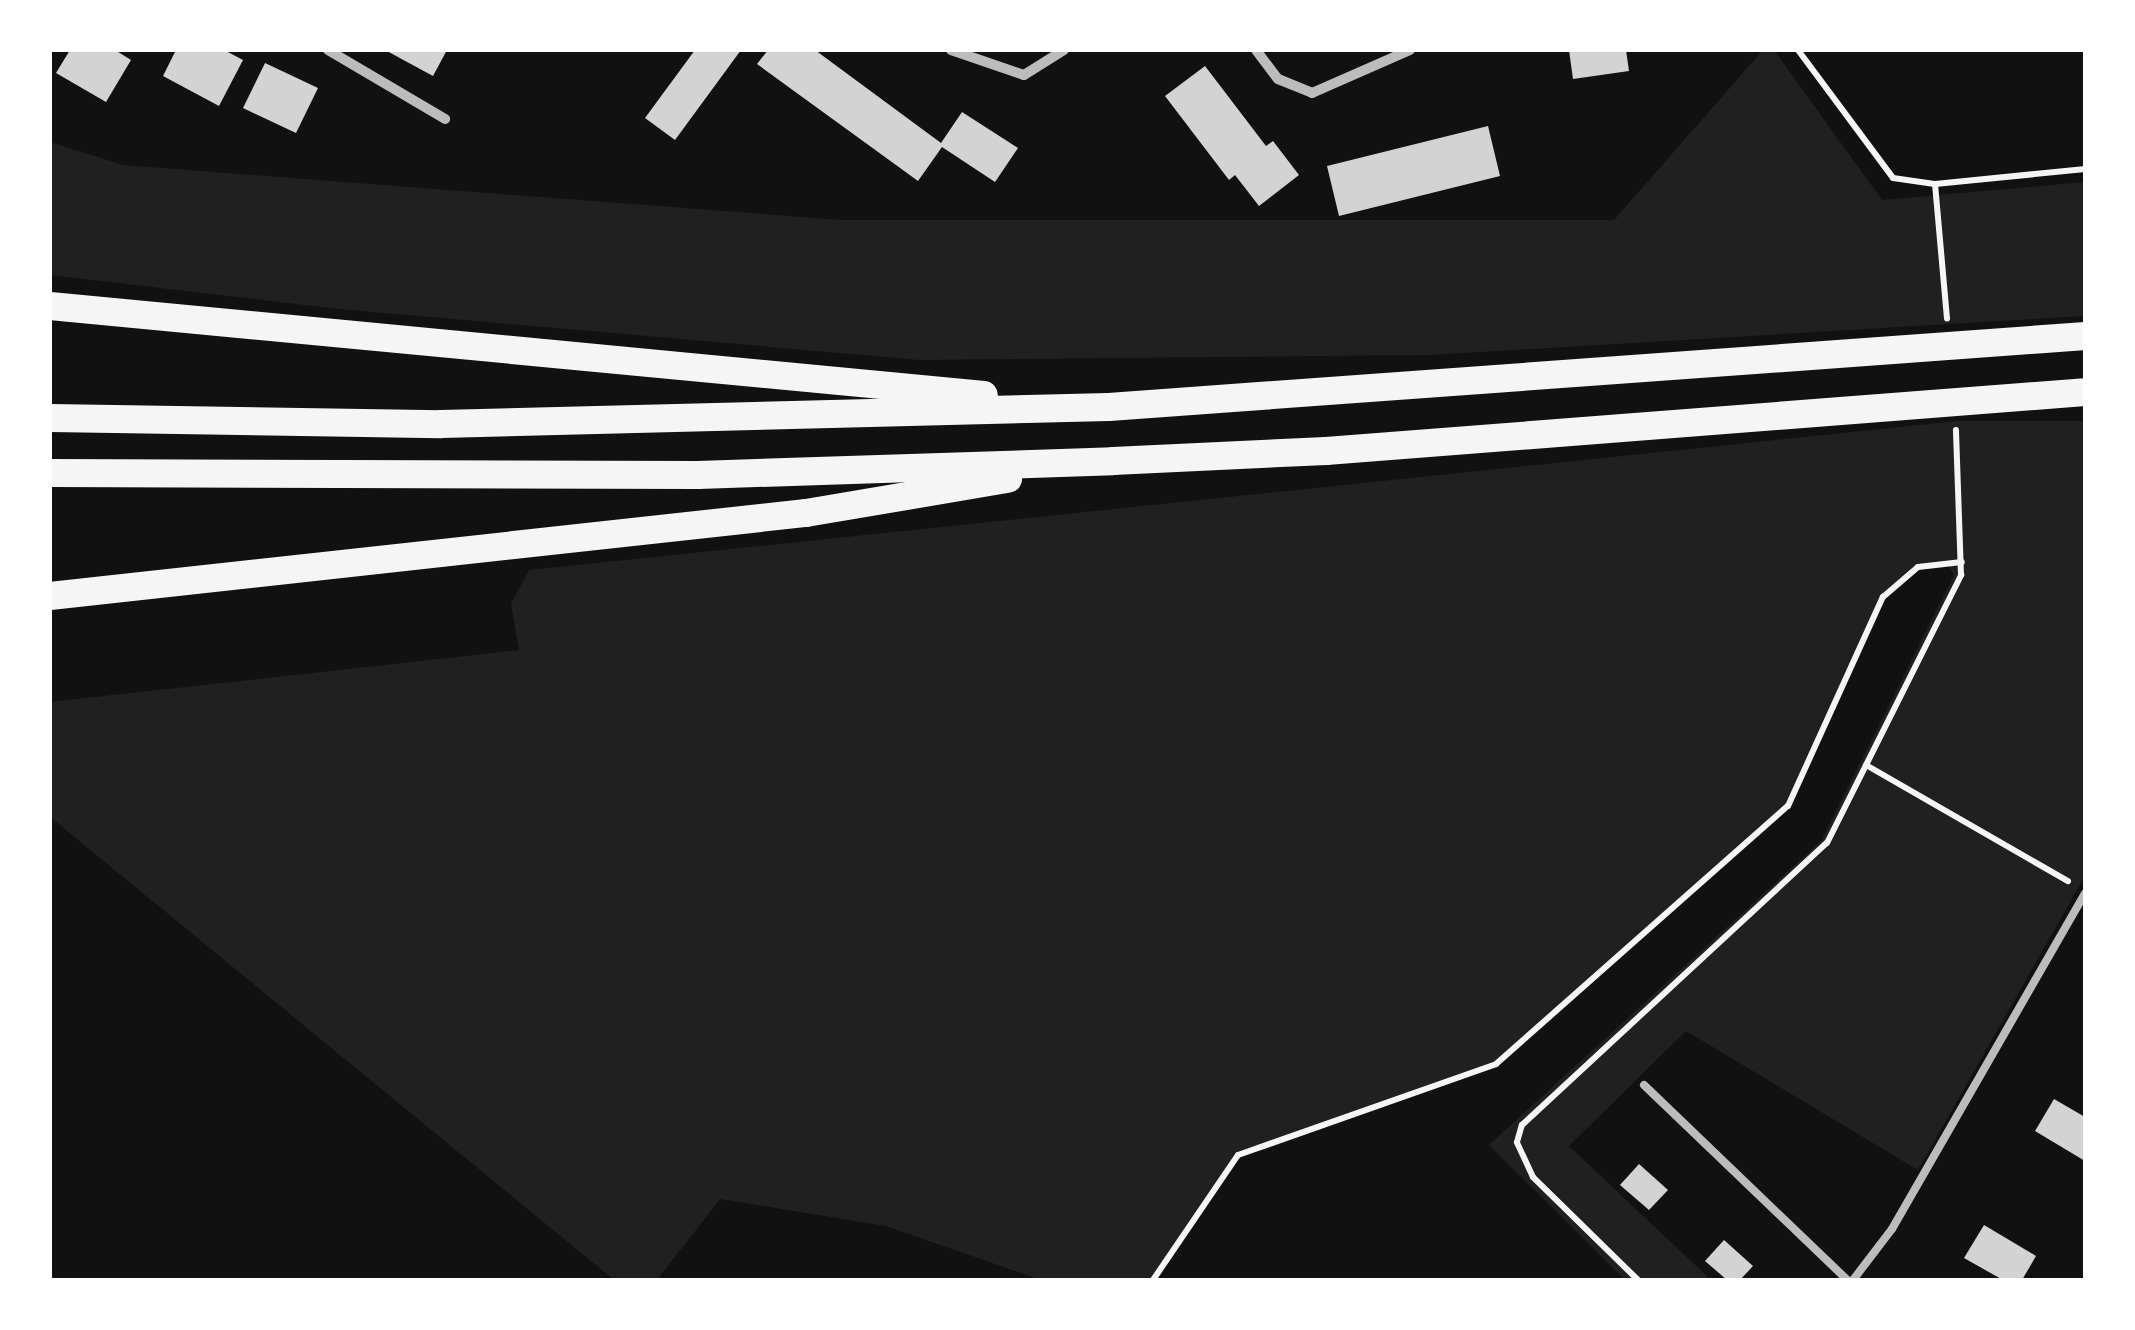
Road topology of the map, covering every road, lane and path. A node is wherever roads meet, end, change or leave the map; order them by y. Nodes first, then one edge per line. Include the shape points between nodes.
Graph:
1 (328, 50) edge
2 (951, 50) edge
3 (1064, 50) edge
4 (1256, 50) edge
5 (1410, 50) edge
6 (1798, 50) edge
7 (445, 120) dead end
8 (2085, 169) edge
9 (1935, 184) junction
10 (1942, 262) dead end
11 (50, 306) edge
12 (2085, 336) edge
13 (2085, 392) edge
14 (1109, 407) junction
15 (50, 418) edge
16 (1114, 461) junction
17 (50, 473) edge
18 (1964, 526) dead end
19 (1962, 562) junction
20 (50, 596) edge
21 (1866, 764) junction
22 (2085, 892) edge
23 (1644, 1084) dead end
24 (1153, 1280) edge
25 (1638, 1280) edge
26 (1850, 1280) edge

1 - 7 street
2 - 3 street via 1024,75
4 - 5 street via 1278,79 1312,93
6 - 9 path via 1893,178
8 - 9 path
9 - 10 path
11 - 14 highway
12 - 14 highway
13 - 16 highway via 1326,451
14 - 15 highway via 440,424
16 - 17 highway via 698,476
16 - 20 highway via 806,513
18 - 19 path
19 - 21 path
19 - 24 path via 1918,567 1883,597 1788,806 1496,1064 1238,1155
21 - 22 path
21 - 25 path via 1827,843 1522,1125 1518,1142 1533,1178
22 - 26 lane via 1892,1229
23 - 26 lane

